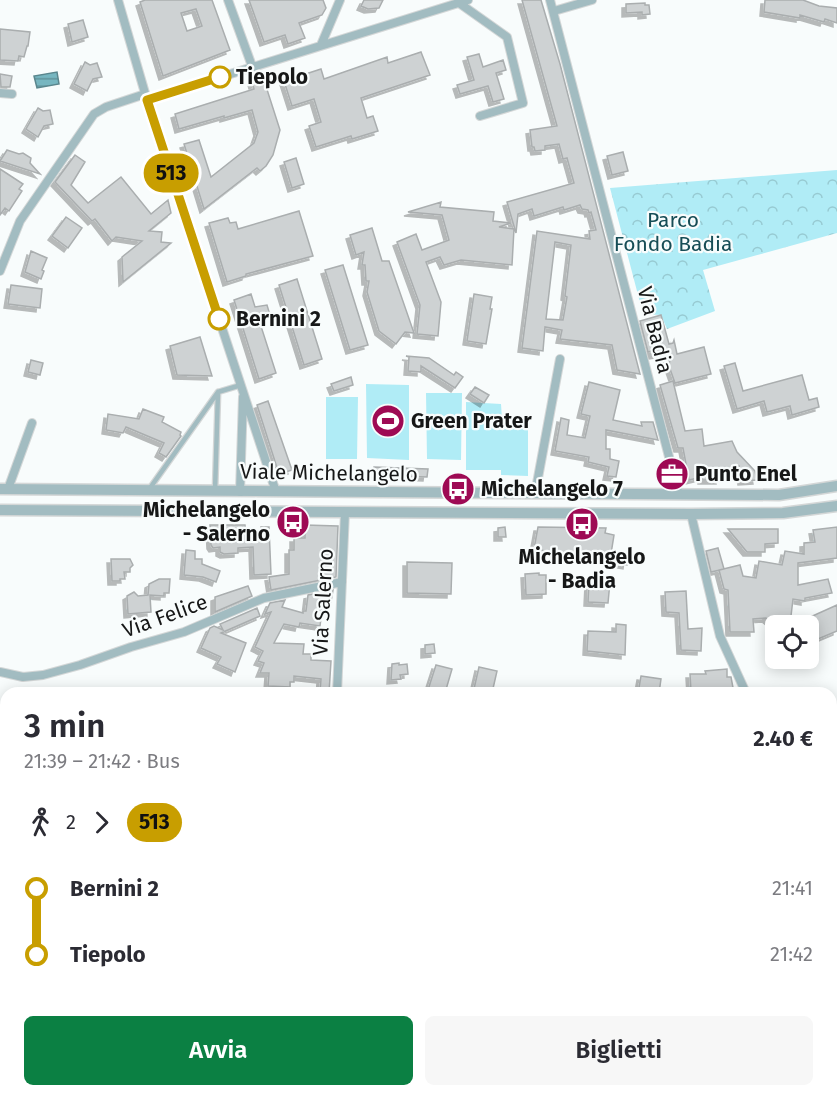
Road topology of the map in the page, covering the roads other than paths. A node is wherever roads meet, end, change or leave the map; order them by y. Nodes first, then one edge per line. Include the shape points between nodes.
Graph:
1 (118, 0) edge
2 (228, 0) edge
3 (340, 0) edge
4 (429, 0) edge
5 (468, 0) edge
6 (550, 0) edge
7 (592, 0) edge
8 (459, 3) junction
9 (433, 11) junction
10 (554, 11) junction
11 (321, 45) junction
12 (252, 66) junction
13 (0, 93) edge
14 (12, 94) dead end
15 (146, 97) junction
16 (480, 116) dead end
17 (0, 271) edge
18 (560, 359) dead end
19 (242, 387) junction
20 (218, 392) junction
21 (32, 423) dead end
22 (837, 486) edge
23 (4, 489) edge
24 (148, 490) junction
25 (215, 491) junction
26 (240, 492) junction
27 (276, 492) junction
28 (435, 493) junction
29 (536, 494) junction
30 (679, 495) junction
31 (837, 506) edge
32 (4, 510) edge
33 (345, 512) junction
34 (435, 513) junction
35 (691, 514) junction
36 (342, 582) junction
37 (0, 672) edge
38 (337, 687) edge
39 (743, 687) edge

1 - 15 street
2 - 12 street
3 - 11 street
4 - 9 street
5 - 8 street
6 - 10 street, Via Badia
7 - 10 street
8 - 9 street
8 - 16 street via 507,37 523,103
9 - 11 street
10 - 30 street, Via Badia
11 - 12 street
12 - 15 street
13 - 14 street
15 - 17 street via 94,114 20,222
15 - 19 street
18 - 29 street
19 - 20 lane
19 - 26 street
19 - 27 street
20 - 24 lane
20 - 25 lane
21 - 23 street
22 - 30 street, Viale Michelangelo via 779,495
23 - 24 street, Viale Michelangelo
23 - 32 street
24 - 25 street, Viale Michelangelo
25 - 26 street, Viale Michelangelo
26 - 27 street, Viale Michelangelo
27 - 28 street, Viale Michelangelo
28 - 29 street, Viale Michelangelo
28 - 34 street
29 - 30 street, Viale Michelangelo
31 - 35 street, Viale Michelangelo via 783,513
32 - 33 street, Viale Michelangelo
33 - 34 street, Viale Michelangelo
33 - 36 street, Via Salerno
34 - 35 street, Viale Michelangelo
35 - 39 street via 720,636
36 - 37 street, Via Felice via 264,598 184,632 43,675
36 - 38 street, Via Salerno

